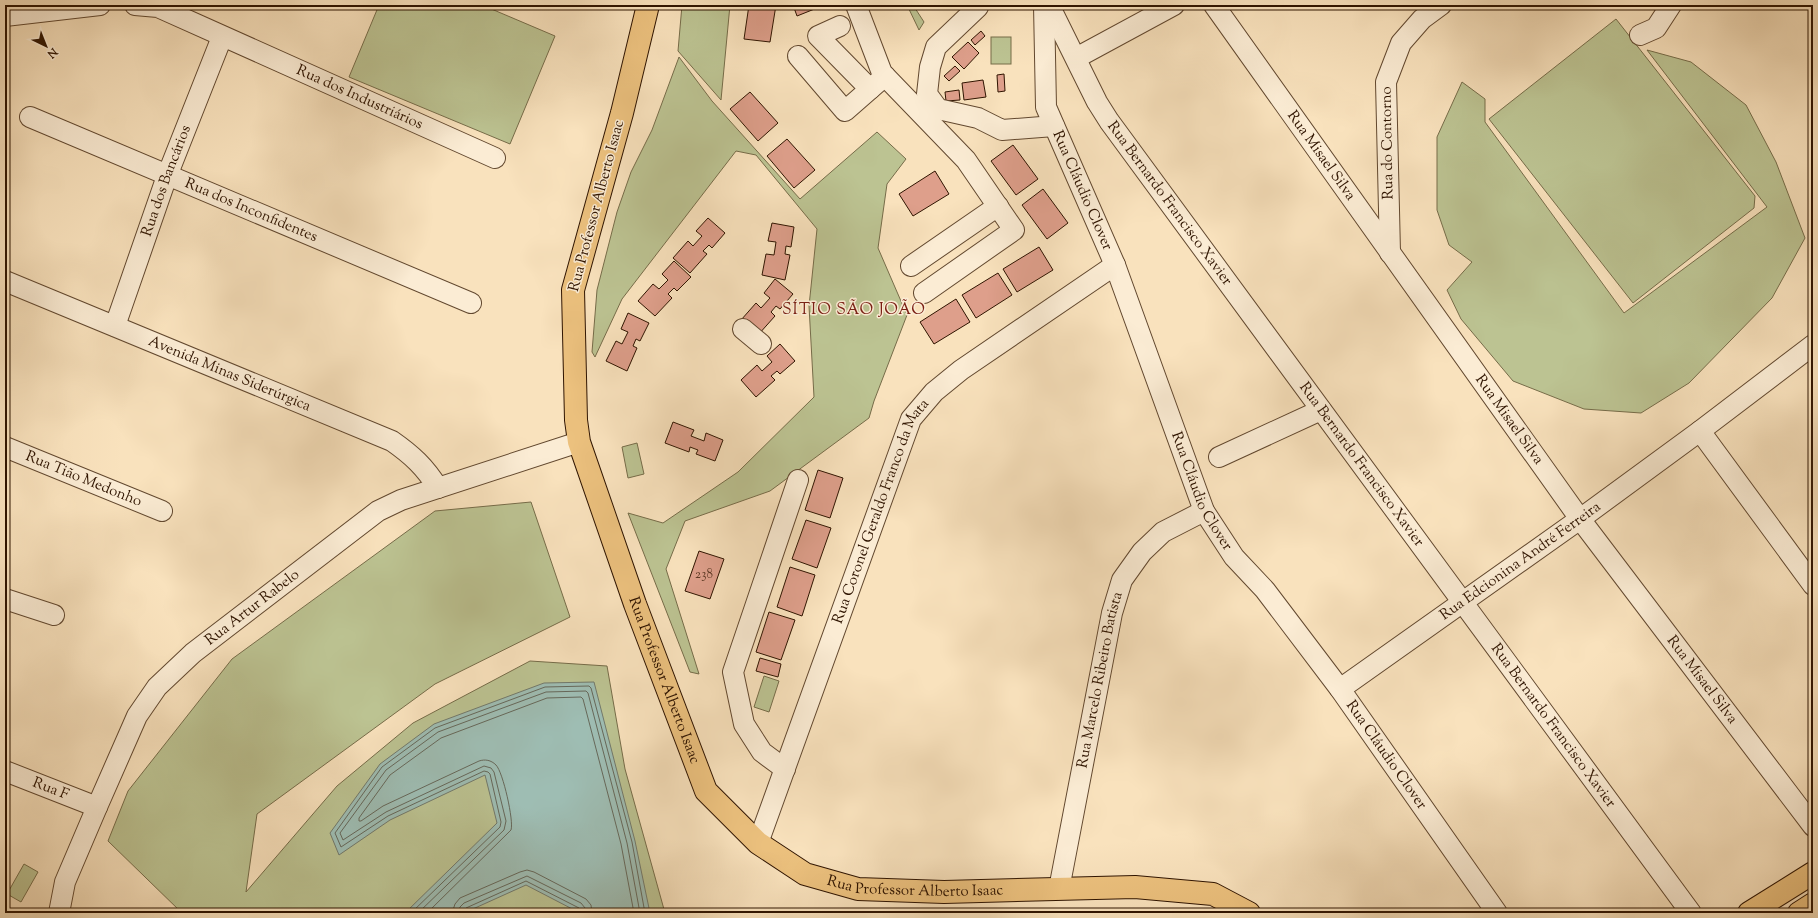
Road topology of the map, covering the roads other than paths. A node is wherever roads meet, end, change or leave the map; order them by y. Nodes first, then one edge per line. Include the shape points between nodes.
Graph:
1 (100, 5) edge
2 (135, 5) edge
3 (648, 5) edge
4 (856, 5) edge
5 (1044, 5) edge
6 (1049, 5) edge
7 (1174, 5) edge
8 (1214, 5) edge
9 (1441, 5) edge
10 (1671, 5) edge
11 (978, 7) dead end
12 (5, 16) edge
13 (840, 26) dead end
14 (1640, 35) dead end
15 (222, 38) junction
16 (798, 56) dead end
17 (1076, 58) junction
18 (885, 76) junction
19 (870, 89) junction
20 (927, 108) junction
21 (30, 117) dead end
22 (1054, 126) junction
23 (495, 158) dead end
24 (167, 176) junction
25 (998, 206) junction
26 (1390, 253) junction
27 (1115, 265) junction
28 (910, 266) dead end
29 (5, 281) edge
30 (924, 293) dead end
31 (471, 303) dead end
32 (114, 326) junction
33 (743, 329) dead end
34 (761, 344) dead end
35 (1813, 345) edge
36 (1321, 410) junction
37 (1700, 431) junction
38 (579, 442) junction
39 (5, 447) edge
40 (1219, 457) dead end
41 (798, 480) dead end
42 (438, 488) junction
43 (162, 511) dead end
44 (1204, 511) junction
45 (1580, 519) junction
46 (1813, 585) edge
47 (5, 599) edge
48 (1462, 602) junction
49 (54, 615) dead end
50 (1340, 689) junction
51 (785, 769) junction
52 (5, 771) edge
53 (97, 808) junction
54 (1813, 826) edge
55 (758, 843) junction
56 (1813, 873) edge
57 (1059, 889) junction
58 (1813, 904) edge
59 (59, 913) edge
60 (1249, 913) edge
61 (1498, 913) edge
62 (1691, 913) edge
63 (1749, 913) edge
64 (1799, 913) edge

1 - 12 street
2 - 15 street, Rua dos Industriários via 158,8
3 - 38 main road, Rua Professor Alberto Isaac via 622,113 572,290
4 - 18 street
5 - 22 street, Rua Cláudio Clover via 1046,107
6 - 17 street, Rua Bernardo Francisco Xavier
7 - 17 street
8 - 26 street, Rua Misael Silva
9 - 26 street, Rua do Contorno via 1422,19 1401,43 1386,82
10 - 14 street via 1656,28
11 - 20 street via 936,47 930,67
13 - 19 street via 818,36
15 - 23 street, Rua dos Industriários
15 - 24 street, Rua dos Bancários
16 - 19 street via 845,111
17 - 36 street, Rua Bernardo Francisco Xavier via 1109,121
18 - 19 street
18 - 20 street
20 - 22 street via 978,118 1002,130
20 - 25 street
21 - 24 street, Rua dos Inconfidentes
22 - 27 street, Rua Cláudio Clover
24 - 31 street, Rua dos Inconfidentes
24 - 32 street, Rua dos Bancários
25 - 28 street
25 - 30 street via 1014,230
26 - 45 street, Rua Misael Silva
27 - 44 street, Rua Cláudio Clover
27 - 51 street, Rua Coronel Geraldo Franco da Mata via 961,370 934,392 911,419
29 - 32 street, Avenida Minas Siderúrgica
32 - 42 street, Avenida Minas Siderúrgica via 392,441 427,470
33 - 34 street
35 - 37 street
36 - 40 street
36 - 48 street, Rua Bernardo Francisco Xavier
37 - 45 street, Rua Edcionina André Ferreira
37 - 46 street
38 - 42 street, Rua Artur Rabelo
38 - 55 main road, Rua Professor Alberto Isaac via 635,604 706,791
39 - 43 street, Rua Tião Medonho
41 - 51 street via 733,672 744,724 762,752
42 - 53 street, Rua Artur Rabelo via 401,500 378,511 193,653 157,687 137,716
44 - 50 street, Rua Cláudio Clover via 1234,557 1265,590
44 - 57 street, Rua Marcelo Ribeiro Batista via 1163,532 1142,552 1122,580 1112,612
45 - 48 street, Rua Edcionina André Ferreira
45 - 54 street, Rua Misael Silva
47 - 49 street
48 - 50 street, Rua Edcionina André Ferreira
48 - 62 street, Rua Bernardo Francisco Xavier
50 - 61 street, Rua Cláudio Clover
51 - 55 street, Rua Coronel Geraldo Franco da Mata
52 - 53 street, Rua F
53 - 59 street, Rua Artur Rabelo via 65,882
55 - 57 main road, Rua Professor Alberto Isaac via 805,874 858,890 944,892
56 - 63 main road
57 - 60 main road, Rua Professor Alberto Isaac via 1135,887 1213,894
58 - 64 main road

